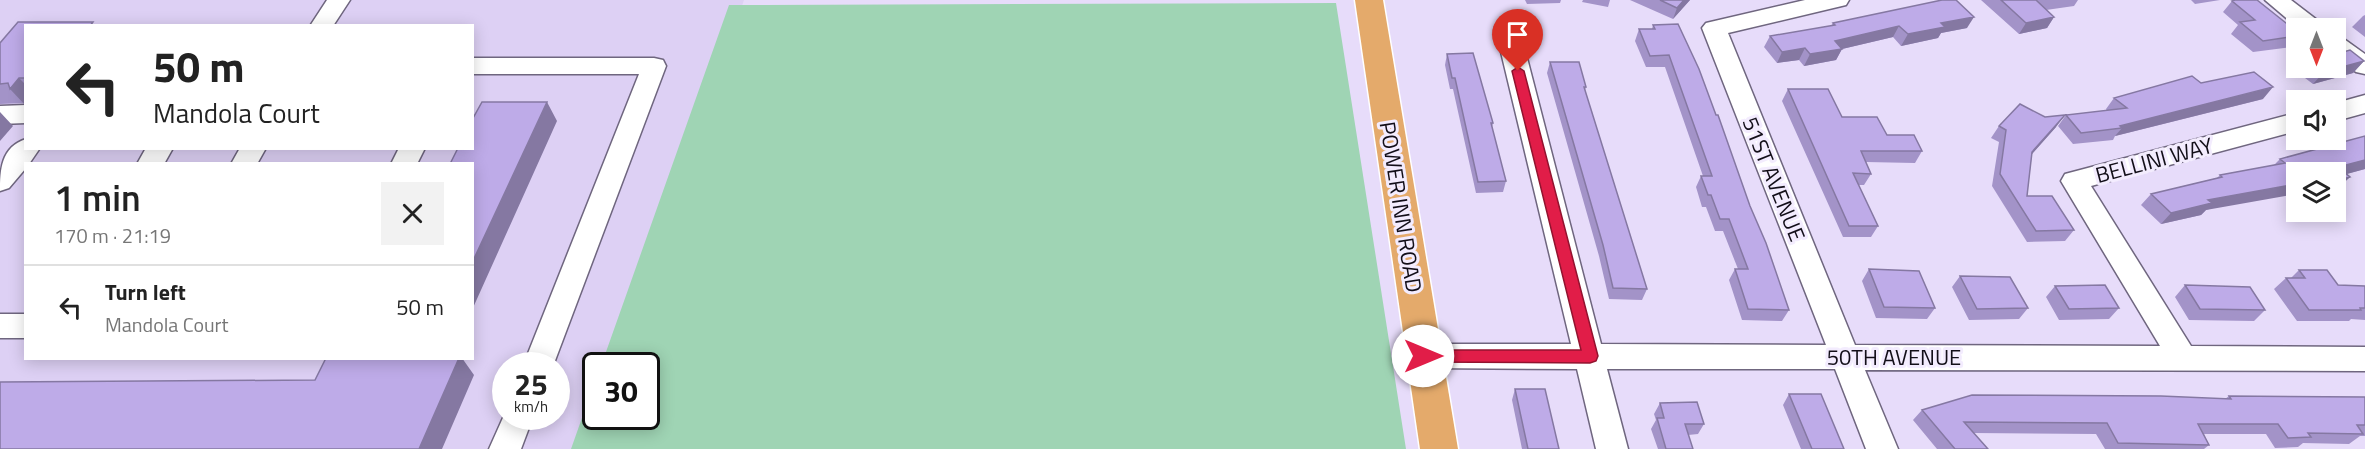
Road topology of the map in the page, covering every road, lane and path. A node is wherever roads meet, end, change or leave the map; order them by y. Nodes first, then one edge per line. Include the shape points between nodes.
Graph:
1 (339, 0) edge
2 (1369, 0) edge
3 (1838, 0) edge
4 (2276, 0) edge
5 (2300, 18) edge
6 (322, 24) edge
7 (1507, 27) dead end
8 (2346, 52) edge
9 (474, 66) edge
10 (2365, 66) edge
11 (2365, 104) edge
12 (2346, 109) edge
13 (24, 114) edge
14 (0, 115) edge
15 (2286, 125) edge
16 (25, 150) edge
17 (0, 181) edge
18 (0, 326) edge
19 (24, 326) edge
20 (542, 352) edge
21 (1423, 356) junction
22 (1590, 356) junction
23 (1845, 357) junction
24 (2183, 358) junction
25 (2365, 359) edge
26 (513, 430) edge
27 (505, 449) edge
28 (1439, 449) edge
29 (1612, 449) edge
30 (1882, 449) edge

1 - 6 street
2 - 21 main road, POWER INN ROAD
3 - 23 street, 51ST AVENUE via 1714,28
4 - 5 street
7 - 22 street
8 - 10 street
9 - 20 street via 654,66
11 - 12 street
13 - 14 street
15 - 24 street, BELLINI WAY via 2074,181
16 - 17 street
18 - 19 street
21 - 22 street, 50TH AVENUE
21 - 28 main road, POWER INN ROAD
22 - 23 street, 50TH AVENUE
22 - 29 street
23 - 24 street, 50TH AVENUE
23 - 30 street, 51ST AVENUE
24 - 25 street, 50TH AVENUE
26 - 27 street

